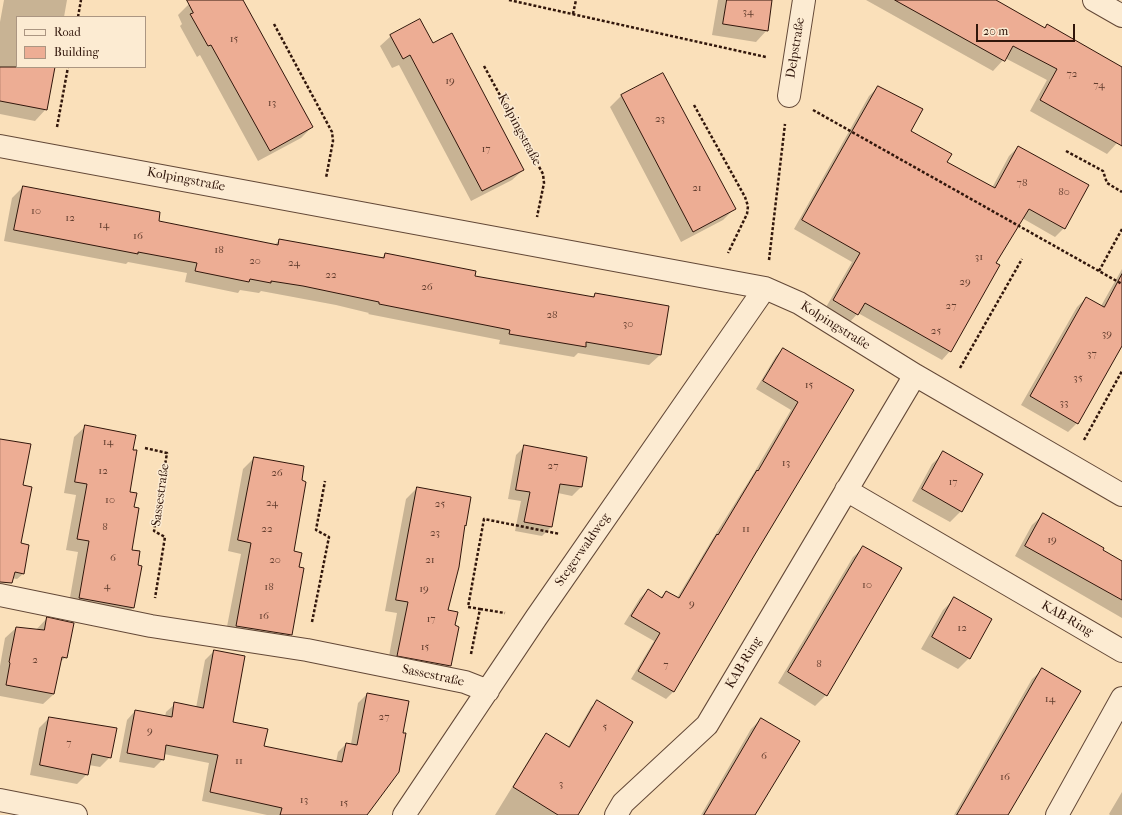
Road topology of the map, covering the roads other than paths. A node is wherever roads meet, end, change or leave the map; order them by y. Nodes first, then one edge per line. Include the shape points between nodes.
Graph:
1 (804, 0) edge
2 (1094, 0) edge
3 (1122, 16) edge
4 (789, 96) road end
5 (0, 146) edge
6 (765, 288) junction
7 (915, 375) junction
8 (846, 490) junction
9 (1122, 495) edge
10 (0, 595) edge
11 (1122, 651) edge
12 (488, 691) junction
13 (1122, 698) edge
14 (0, 800) edge
15 (76, 815) edge
16 (404, 815) edge
17 (616, 815) edge
18 (1057, 815) edge

1 - 4 street, Delpstraße
2 - 3 street
5 - 6 street, Kolpingstraße
6 - 7 street, Kolpingstraße via 799,303
6 - 12 street, Stegerwaldweg
7 - 8 street, KAB-Ring
7 - 9 street, Kolpingstraße
8 - 11 street, KAB-Ring
8 - 17 street, KAB-Ring via 707,725 623,803
10 - 12 street, Sassestraße via 151,626 307,650 465,682
12 - 16 street, Stegerwaldweg
13 - 18 street
14 - 15 street

